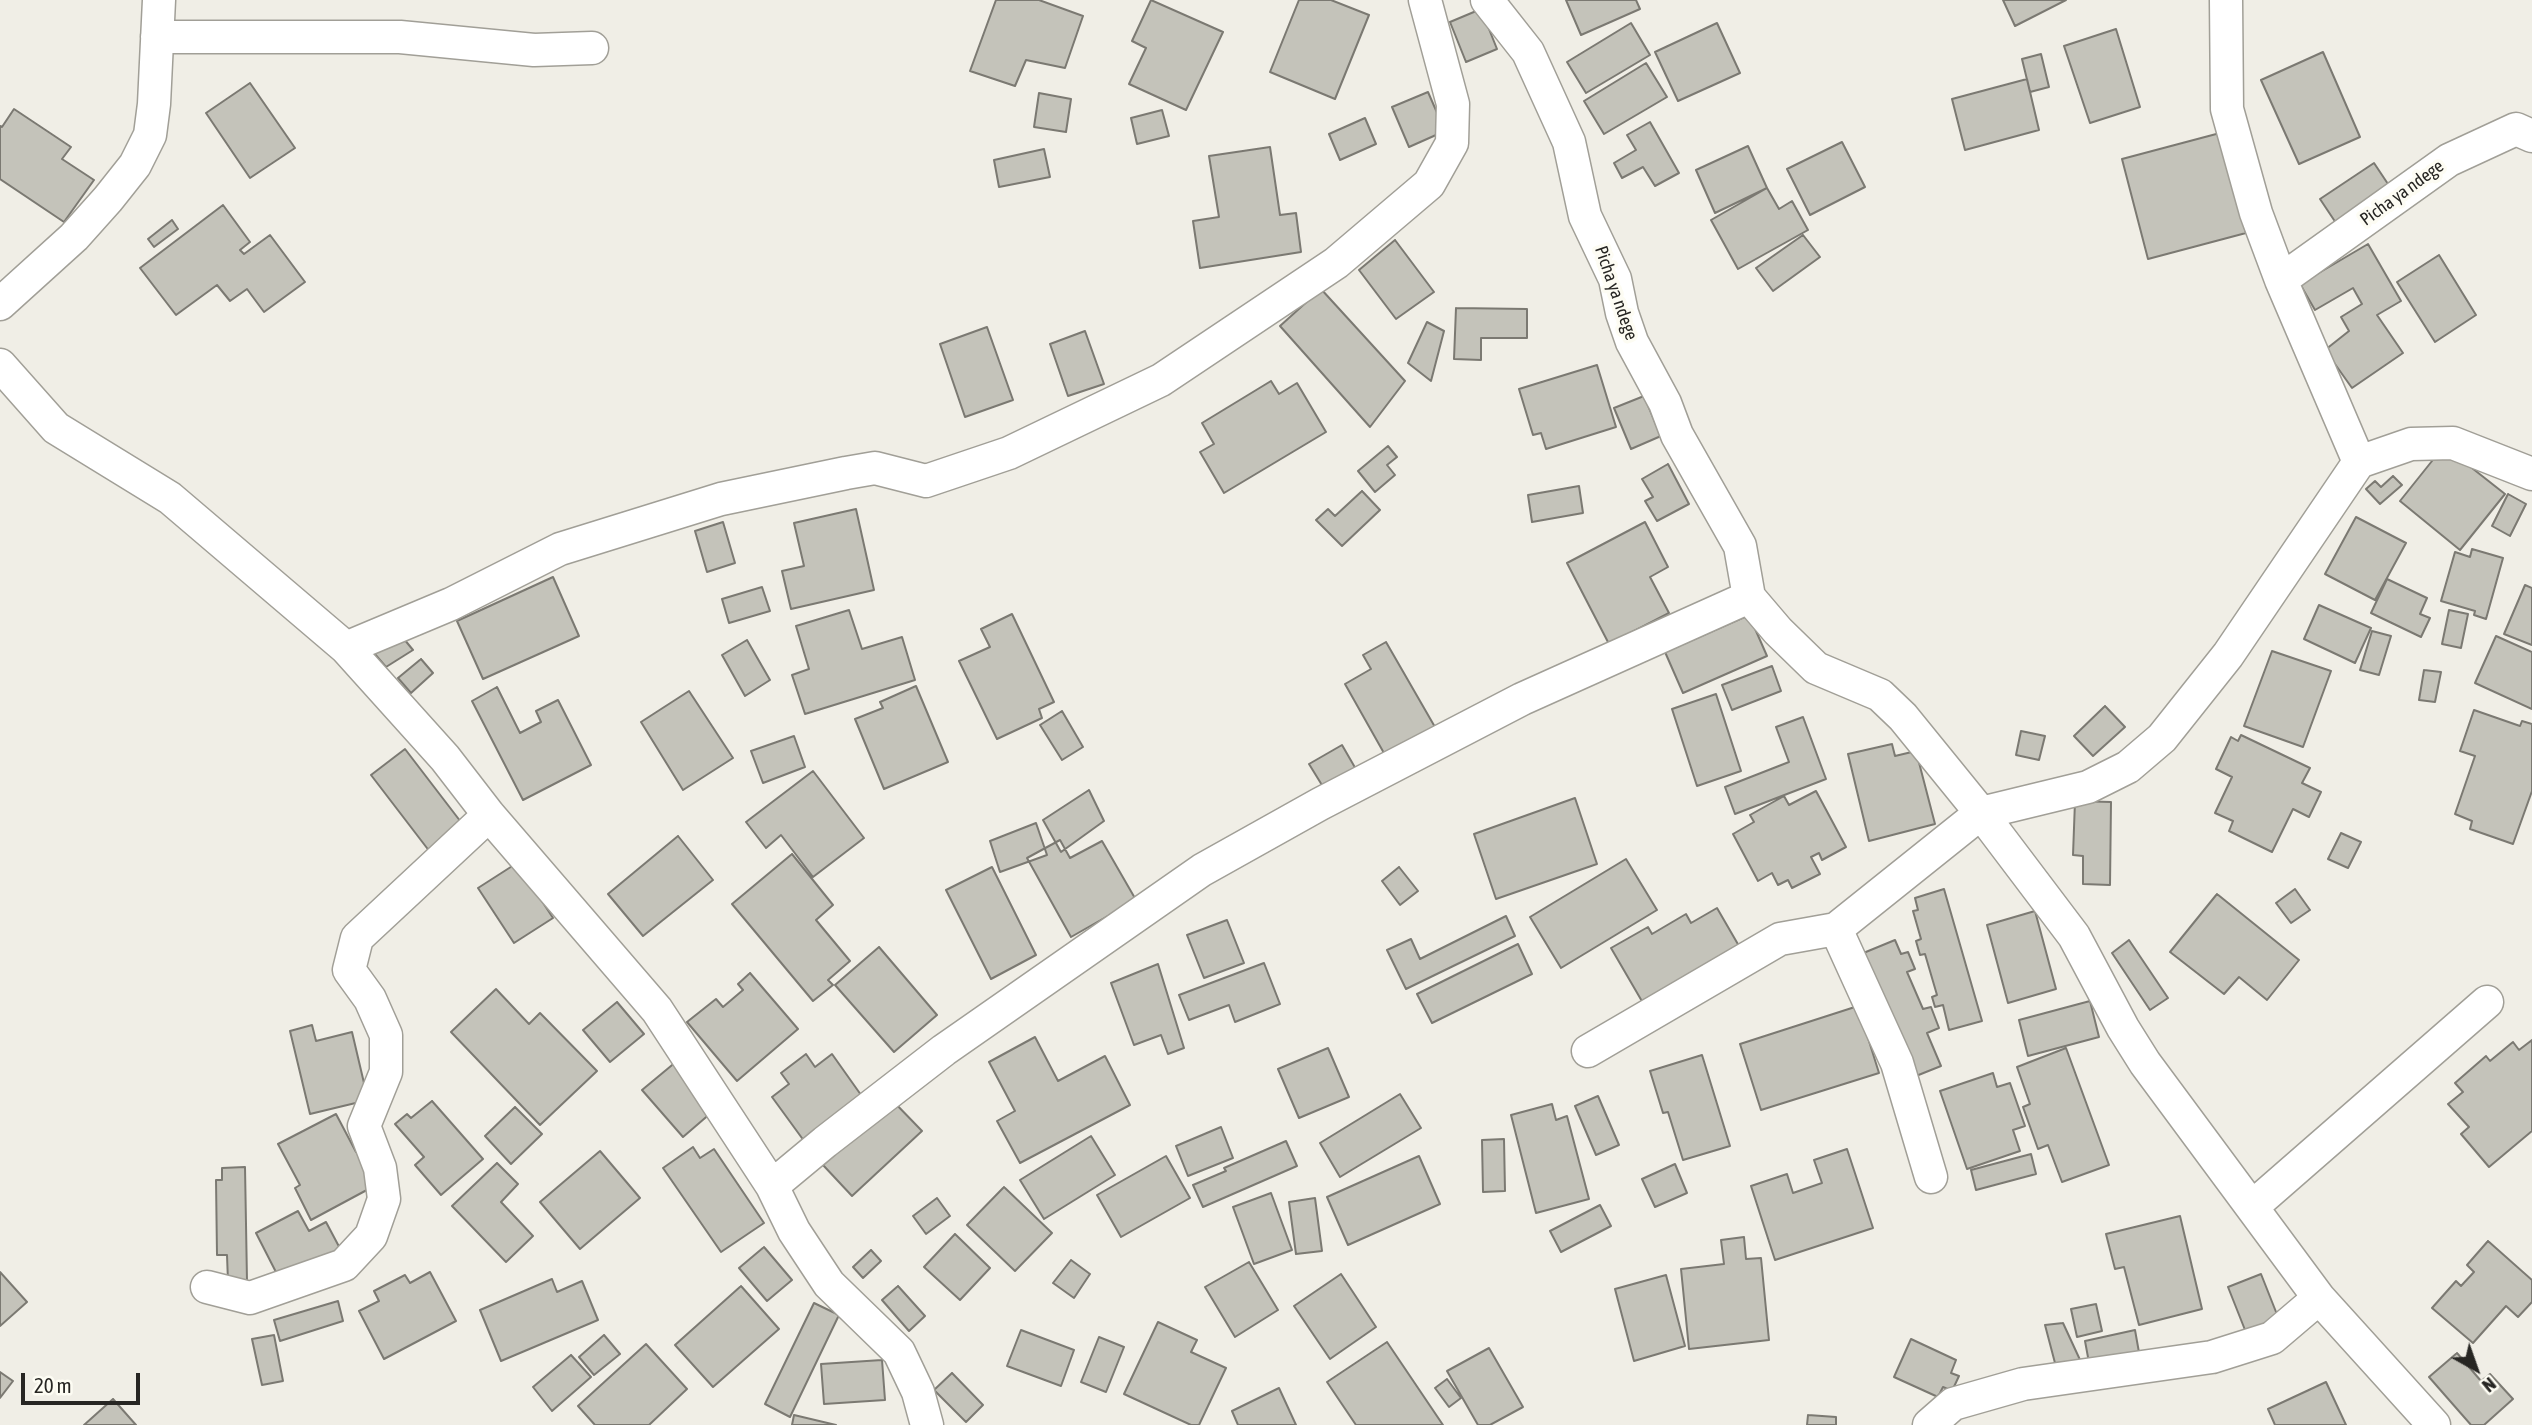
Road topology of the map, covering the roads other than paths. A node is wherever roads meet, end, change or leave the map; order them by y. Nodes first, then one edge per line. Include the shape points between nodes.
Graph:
1 (159, 0) edge
2 (1424, 0) edge
3 (1487, 0) edge
4 (2226, 0) edge
5 (157, 37) junction
6 (592, 48) dead end
7 (2532, 136) edge
8 (2281, 280) junction
9 (0, 304) edge
10 (0, 365) edge
11 (2359, 462) junction
12 (2532, 474) edge
13 (1749, 597) junction
14 (346, 648) junction
15 (1982, 813) junction
16 (489, 815) junction
17 (1836, 929) junction
18 (2487, 1002) dead end
19 (1588, 1051) dead end
20 (1931, 1177) dead end
21 (772, 1186) junction
22 (2252, 1207) junction
23 (207, 1287) dead end
24 (2319, 1298) junction
25 (927, 1425) edge
26 (1929, 1425) edge
27 (2434, 1425) edge

1 - 5 street
2 - 14 street via 1453,104 1452,143 1429,184 1336,263 1161,380 1009,453 926,481 875,468 846,473 721,499 560,549 451,604
3 - 13 street, Picha ya ndege via 1528,52 1569,142 1585,216 1615,279 1632,342 1677,435 1740,546
4 - 8 street via 2227,109 2256,213
5 - 6 street via 400,37 534,50
5 - 9 street via 150,135 135,164 74,237
7 - 8 street, Picha ya ndege via 2516,129 2449,160
8 - 11 street
10 - 14 street via 56,429 170,498
11 - 12 street via 2411,444 2453,443
11 - 15 street via 2228,655 2162,738 2128,767 2088,787
13 - 15 street via 1816,667 1880,695
13 - 21 street via 1522,699 1202,870 944,1051
14 - 16 street via 445,758
15 - 17 street
15 - 22 street via 2074,936 2145,1063
16 - 21 street via 657,1010
16 - 23 street via 358,938 349,970 370,999 386,1035 386,1072 364,1126 380,1168 384,1199 371,1236 344,1265 250,1298
17 - 19 street via 1780,939
17 - 20 street via 1897,1063
18 - 22 street
21 - 25 street via 794,1231 829,1284 899,1352
22 - 24 street
24 - 26 street via 2272,1338 2260,1342 2212,1357 2023,1384 1953,1404
24 - 27 street

